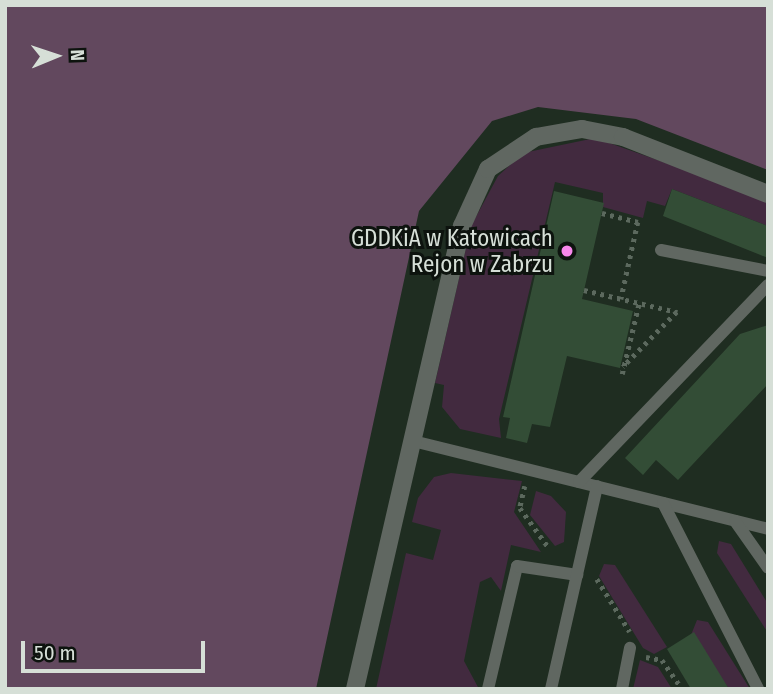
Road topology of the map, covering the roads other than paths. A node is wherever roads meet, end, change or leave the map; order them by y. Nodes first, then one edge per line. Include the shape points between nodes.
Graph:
1 (768, 194) edge
2 (661, 250) dead end
3 (768, 271) edge
4 (768, 285) edge
5 (413, 441) junction
6 (579, 482) junction
7 (597, 486) junction
8 (663, 503) junction
9 (735, 521) junction
10 (768, 529) edge
11 (768, 568) edge
12 (577, 575) junction
13 (630, 648) dead end
14 (355, 689) edge
15 (488, 689) edge
16 (551, 689) edge
17 (622, 689) edge
18 (758, 689) edge

1 - 5 street via 623,137 582,129 536,137 488,169 462,226
2 - 3 lane
4 - 6 lane
5 - 6 lane
5 - 14 street
6 - 7 lane
7 - 8 lane
7 - 12 lane
8 - 9 lane
8 - 18 lane
9 - 10 lane
9 - 11 lane
12 - 15 lane via 517,566
12 - 16 lane
13 - 17 lane

